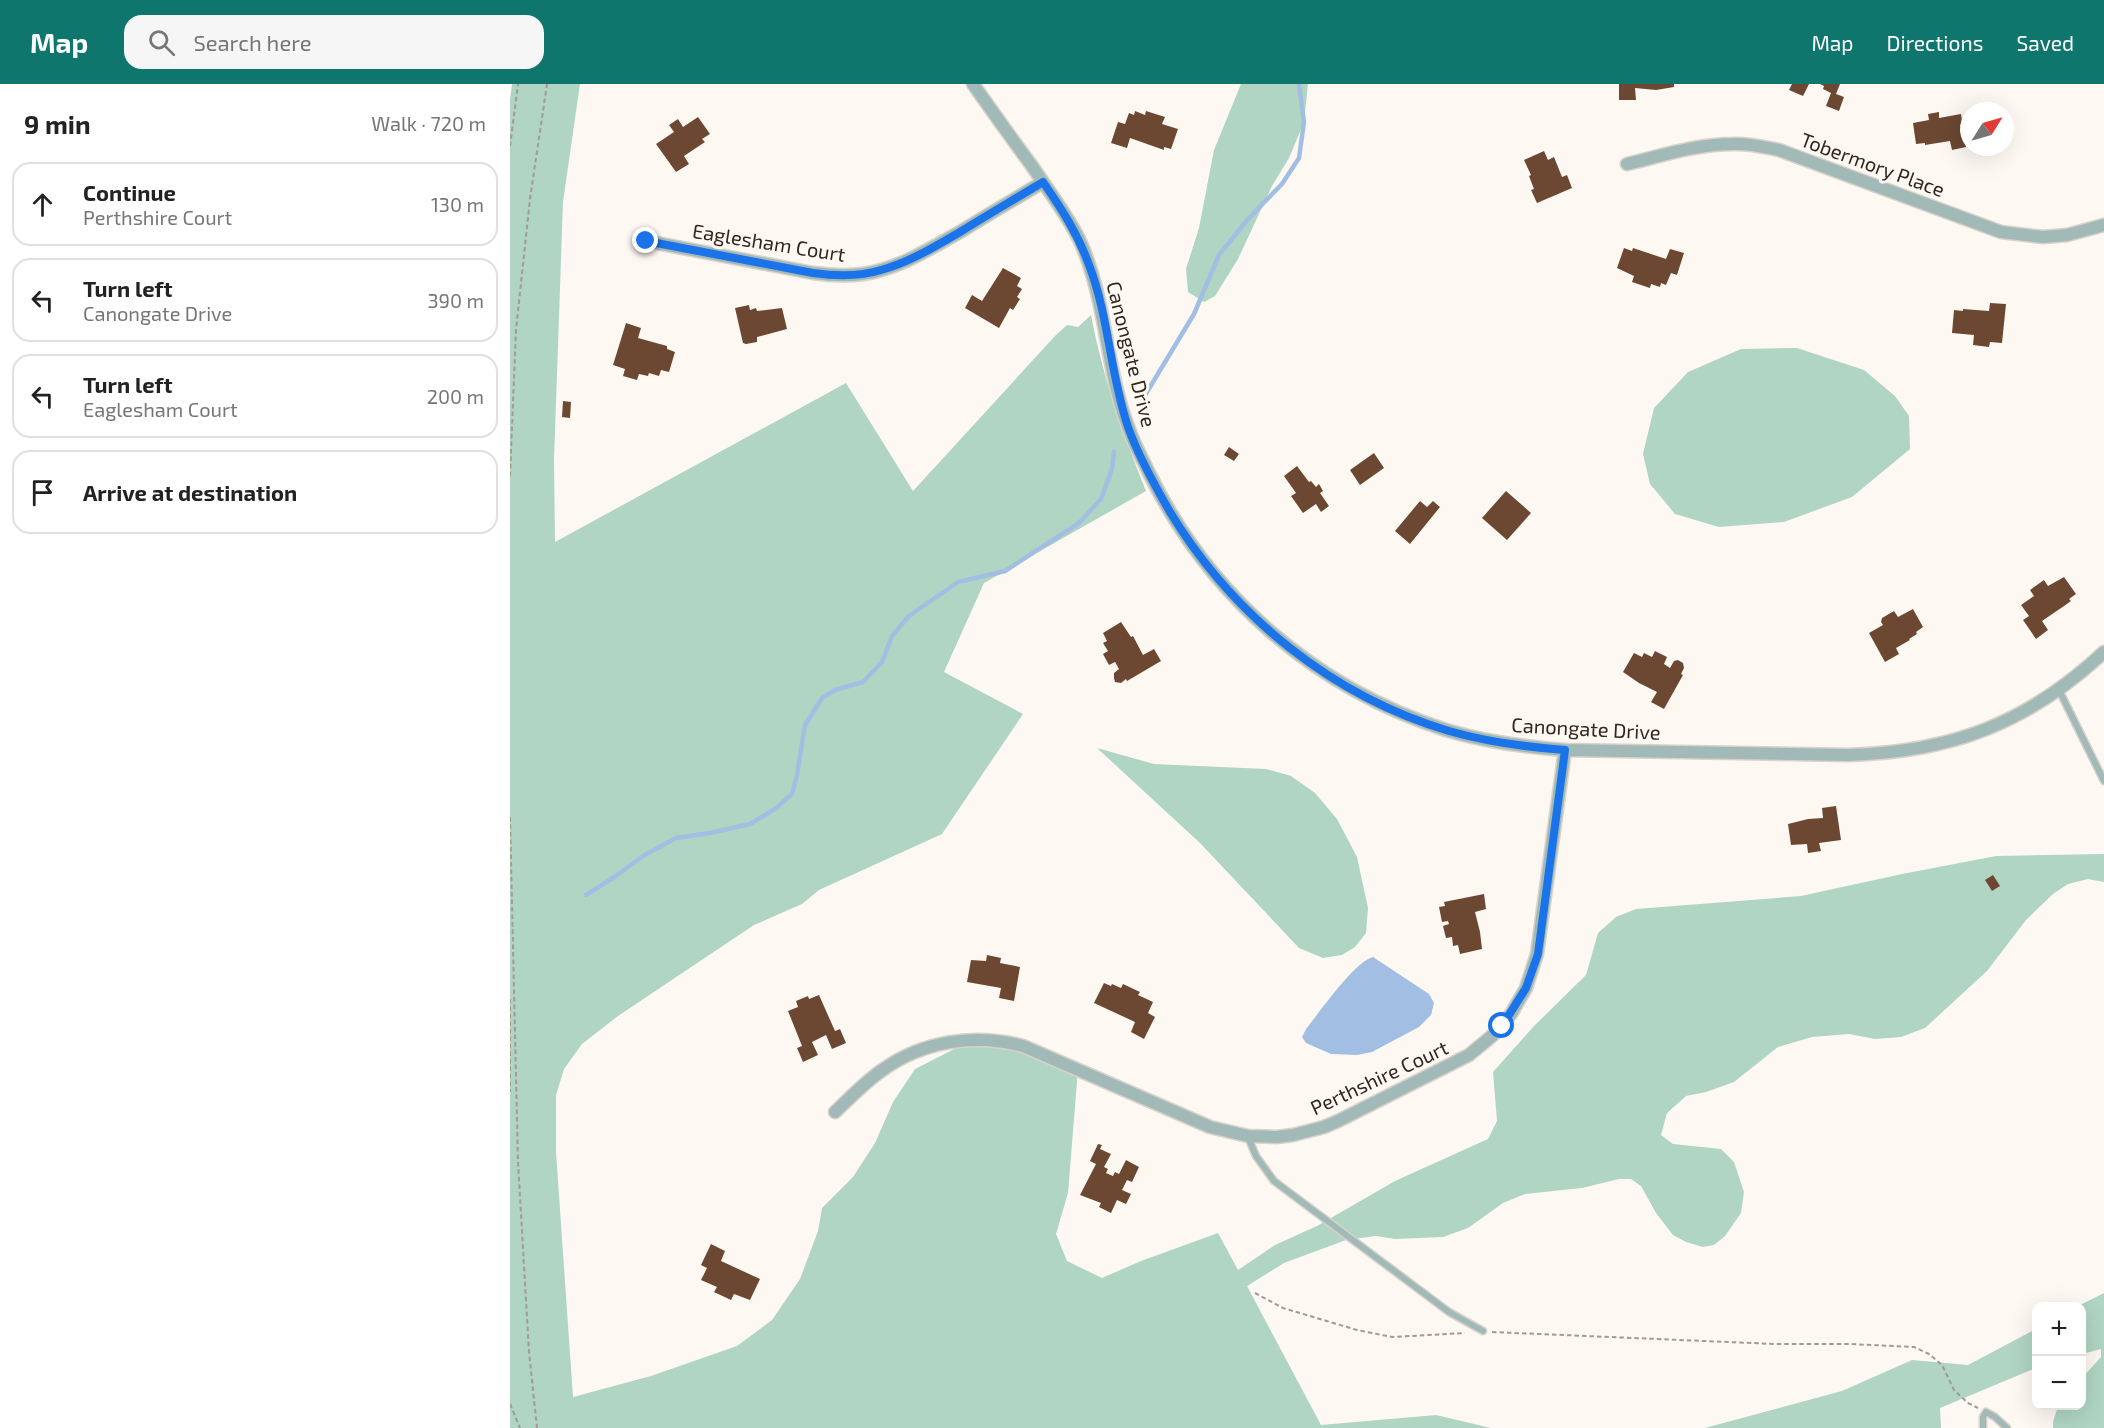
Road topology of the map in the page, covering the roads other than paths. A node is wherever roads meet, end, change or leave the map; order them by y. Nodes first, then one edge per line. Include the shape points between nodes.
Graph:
1 (973, 84) edge
2 (1626, 164) dead end
3 (1043, 182) junction
4 (2104, 225) edge
5 (646, 241) dead end
6 (2104, 652) edge
7 (2059, 690) junction
8 (1565, 750) junction
9 (2104, 781) edge
10 (835, 1112) dead end
11 (1248, 1136) junction
12 (1484, 1331) road end
13 (1983, 1428) edge
14 (2007, 1428) edge

1 - 3 street, Canongate Drive
2 - 4 street, Tobermory Place via 1710,146 1757,145 2001,231 2043,237
3 - 5 street, Eaglesham Court via 924,253 880,271 856,275 813,273
3 - 8 street, Canongate Drive via 1073,229 1090,266 1128,429 1182,533 1235,599 1298,655 1333,679 1408,717 1522,746
6 - 7 street, Canongate Drive
7 - 8 street, Canongate Drive via 2025,711 1957,740 1883,754
7 - 9 lane
8 - 11 street, Perthshire Court via 1538,954 1526,988 1502,1026 1456,1063 1331,1124 1293,1135
10 - 11 street, Perthshire Court via 868,1081 901,1058 947,1042 998,1041 1042,1053 1210,1127
11 - 12 lane via 1256,1156 1274,1181 1449,1312
13 - 14 lane via 1986,1412

